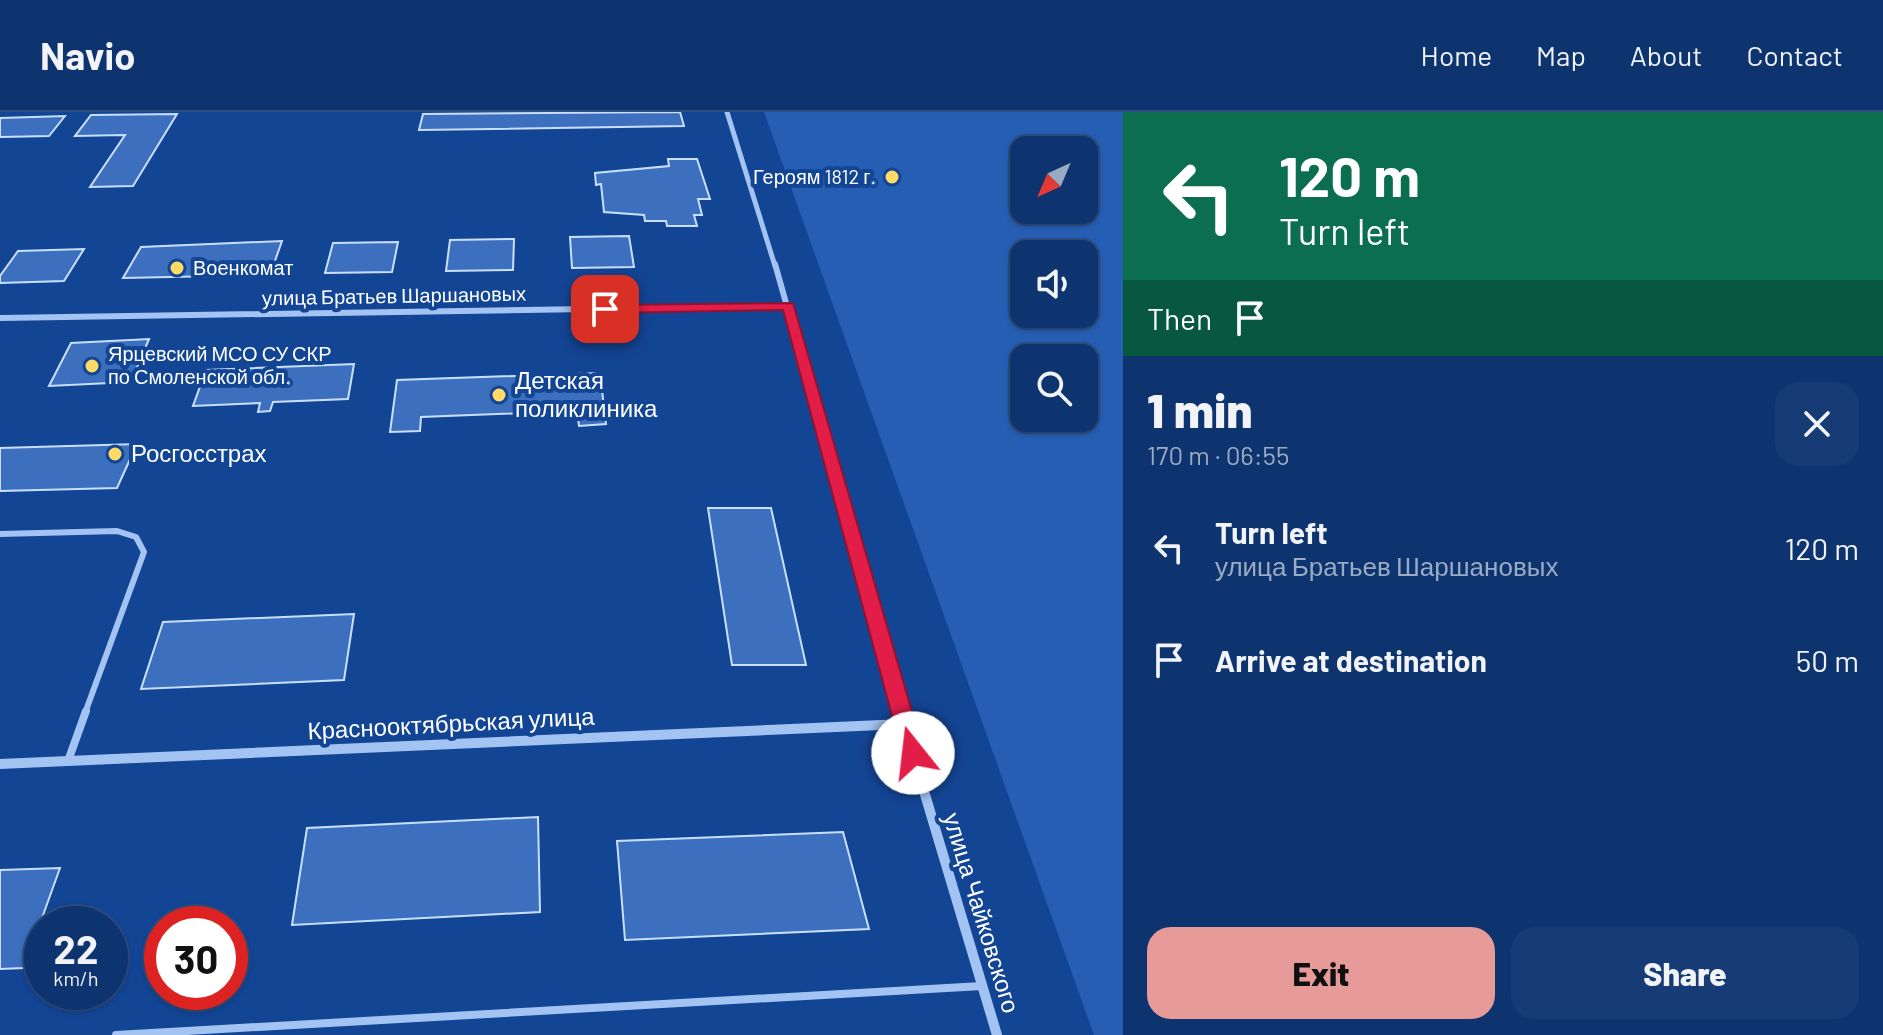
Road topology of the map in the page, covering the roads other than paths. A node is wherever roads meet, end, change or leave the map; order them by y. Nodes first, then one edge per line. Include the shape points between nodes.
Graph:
1 (727, 112) edge
2 (788, 306) junction
3 (0, 318) edge
4 (0, 534) edge
5 (904, 724) junction
6 (68, 761) junction
7 (0, 764) edge
8 (982, 986) junction
9 (116, 1035) edge
10 (997, 1035) edge

1 - 2 street, улица Чайковского
2 - 3 street, улица Братьев Шаршановых
2 - 5 street, улица Чайковского
4 - 6 lane via 117,531 136,537 144,552
5 - 6 street, Краснооктябрьская улица
5 - 8 street, улица Чайковского
6 - 7 street, Краснооктябрьская улица
8 - 9 lane
8 - 10 street, улица Чайковского

